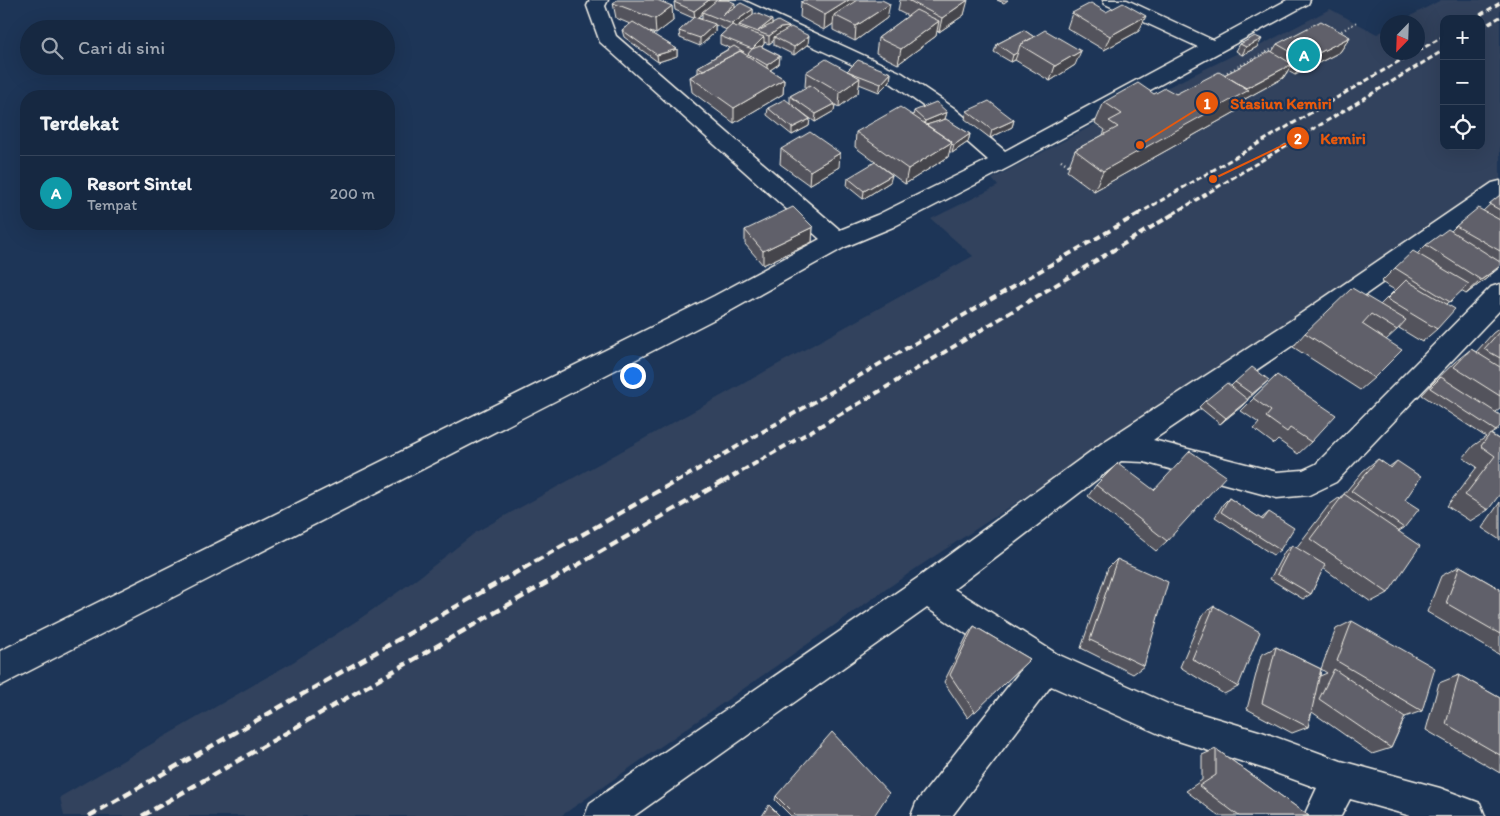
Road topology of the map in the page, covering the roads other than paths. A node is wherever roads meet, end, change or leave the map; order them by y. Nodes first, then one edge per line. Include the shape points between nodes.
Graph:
1 (728, 0) edge
2 (1112, 0) edge
3 (1301, 0) edge
4 (595, 2) edge
5 (1213, 47) junction
6 (1003, 161) junction
7 (1500, 189) edge
8 (837, 242) junction
9 (1496, 306) edge
10 (1115, 450) junction
11 (927, 590) junction
12 (1045, 666) junction
13 (0, 669) edge
14 (1341, 778) junction
15 (603, 816) edge
16 (929, 816) edge
17 (1322, 816) edge
18 (1467, 816) edge

1 - 6 street via 895,77 947,113
2 - 5 street
3 - 5 street
4 - 8 street via 607,38
5 - 6 street
6 - 8 street
7 - 10 street
8 - 13 street
9 - 10 street via 1313,482 1296,486 1277,485 1144,450
10 - 11 street
11 - 12 street
11 - 15 street
12 - 14 street via 1166,720
12 - 16 street
14 - 17 street
14 - 18 street

